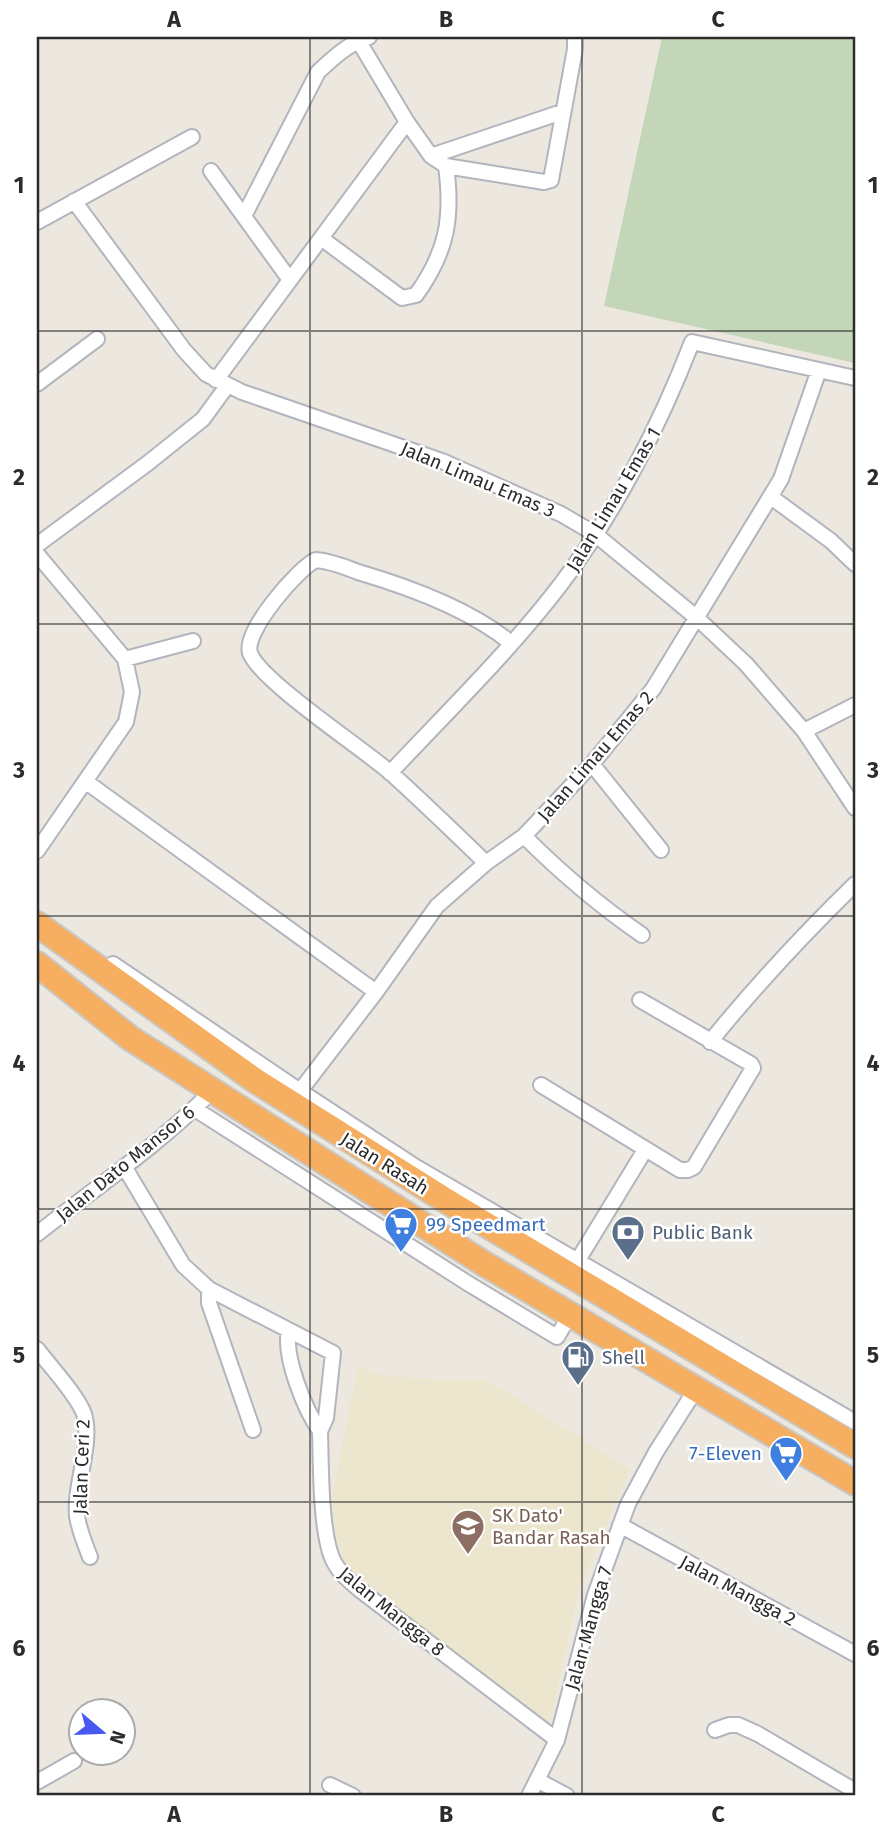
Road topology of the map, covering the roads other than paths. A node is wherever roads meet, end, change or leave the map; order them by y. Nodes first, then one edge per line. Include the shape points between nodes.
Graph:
1 (575, 37) edge
2 (363, 38) edge
3 (562, 113) junction
4 (407, 122) junction
5 (192, 137) dead end
6 (431, 156) junction
7 (446, 166) junction
8 (211, 171) dead end
9 (74, 201) junction
10 (244, 216) junction
11 (37, 222) edge
12 (321, 237) junction
13 (290, 280) junction
14 (97, 339) dead end
15 (819, 370) junction
16 (855, 378) edge
17 (221, 383) junction
18 (37, 384) edge
19 (771, 497) junction
20 (595, 534) junction
21 (37, 545) edge
22 (37, 554) edge
23 (855, 564) edge
24 (696, 618) junction
25 (193, 641) dead end
26 (511, 643) junction
27 (125, 659) junction
28 (855, 705) edge
29 (804, 731) junction
30 (592, 764) junction
31 (390, 773) junction
32 (85, 781) junction
33 (855, 808) edge
34 (524, 836) junction
35 (661, 850) dead end
36 (37, 851) edge
37 (486, 863) junction
38 (855, 884) edge
39 (37, 911) edge
40 (37, 924) edge
41 (642, 935) dead end
42 (37, 964) edge
43 (376, 992) junction
44 (640, 1000) dead end
45 (710, 1042) junction
46 (541, 1085) dead end
47 (212, 1091) junction
48 (300, 1091) junction
49 (195, 1109) junction
50 (645, 1150) junction
51 (125, 1168) junction
52 (37, 1234) edge
53 (578, 1261) junction
54 (483, 1263) junction
55 (469, 1284) junction
56 (209, 1289) junction
57 (569, 1315) junction
58 (289, 1331) junction
59 (37, 1349) edge
60 (696, 1390) junction
61 (253, 1430) dead end
62 (320, 1431) junction
63 (855, 1438) edge
64 (855, 1483) edge
65 (621, 1525) junction
66 (90, 1557) dead end
67 (855, 1654) edge
68 (715, 1730) dead end
69 (557, 1740) junction
70 (66, 1766) edge
71 (539, 1781) junction
72 (37, 1782) edge
73 (330, 1785) dead end
74 (855, 1791) edge
75 (353, 1796) edge
76 (529, 1796) edge
77 (566, 1796) edge

1 - 3 street
2 - 4 street
2 - 10 street via 318,72
3 - 6 street
3 - 7 street via 551,180
4 - 6 street
4 - 12 street
5 - 9 street
6 - 7 street
7 - 12 street via 445,241 416,295 402,298
8 - 10 street
9 - 11 street
9 - 17 street, Jalan Limau Emas 3 via 184,350
10 - 13 street
12 - 13 street
13 - 17 street
14 - 18 street
15 - 16 street
15 - 19 street, Jalan Limau Emas 2 via 789,460
15 - 20 street, Jalan Limau Emas 1 via 692,342 660,420
17 - 20 street, Jalan Limau Emas 3 via 442,461 562,514
17 - 21 street via 202,419
19 - 23 street
19 - 24 street, Jalan Limau Emas 2
20 - 24 street, Jalan Limau Emas 3
20 - 26 street, Jalan Limau Emas 1 via 561,584
22 - 27 street
24 - 29 street, Jalan Limau Emas 3 via 746,664
24 - 30 street, Jalan Limau Emas 2 via 653,690
25 - 27 street
26 - 31 street, Jalan Limau Emas 1
26 - 31 street via 469,616 389,581 323,561 303,568 252,634 250,653 276,683
27 - 32 street via 132,692 128,715
28 - 29 street
29 - 33 street, Jalan Limau Emas 3
30 - 34 street, Jalan Limau Emas 2
30 - 35 street
31 - 37 street
32 - 36 street
32 - 43 street
34 - 37 street, Jalan Limau Emas 2
34 - 41 street
37 - 43 street, Jalan Limau Emas 2 via 437,906
38 - 45 street via 807,931
39 - 48 street
40 - 63 highway, Jalan Rasah via 256,1081 456,1207
42 - 47 highway, Jalan Rasah via 130,1038
43 - 48 street, Jalan Limau Emas 2
44 - 45 street
45 - 50 street via 751,1064 751,1074 694,1167 680,1170
46 - 50 street
47 - 49 street, Jalan Dato Mansor 6
47 - 54 highway, Jalan Rasah
48 - 53 street via 416,1167
49 - 51 street, Jalan Dato Mansor 6
49 - 55 street
50 - 53 street
51 - 52 street, Jalan Dato Mansor 6
51 - 56 street via 183,1265
53 - 63 street
54 - 55 street
54 - 57 highway, Jalan Rasah
55 - 57 street via 557,1337
56 - 58 street
56 - 61 street via 209,1303
57 - 60 highway, Jalan Rasah
58 - 62 street, Jalan Mangga 8 via 291,1359 309,1416
58 - 62 street, Jalan Mangga 8 via 333,1353 326,1418
59 - 66 street, Jalan Ceri 2 via 85,1415 77,1517
60 - 64 highway, Jalan Rasah
60 - 65 street, Jalan Mangga 7 via 636,1488
62 - 69 street, Jalan Mangga 8 via 327,1536 336,1566 360,1590
65 - 67 street, Jalan Mangga 2
65 - 69 street, Jalan Mangga 7 via 599,1583
68 - 74 street via 729,1725 745,1728
69 - 71 street, Jalan Mangga 7
70 - 72 street
71 - 76 street, Jalan Mangga 7
71 - 77 street
73 - 75 street

